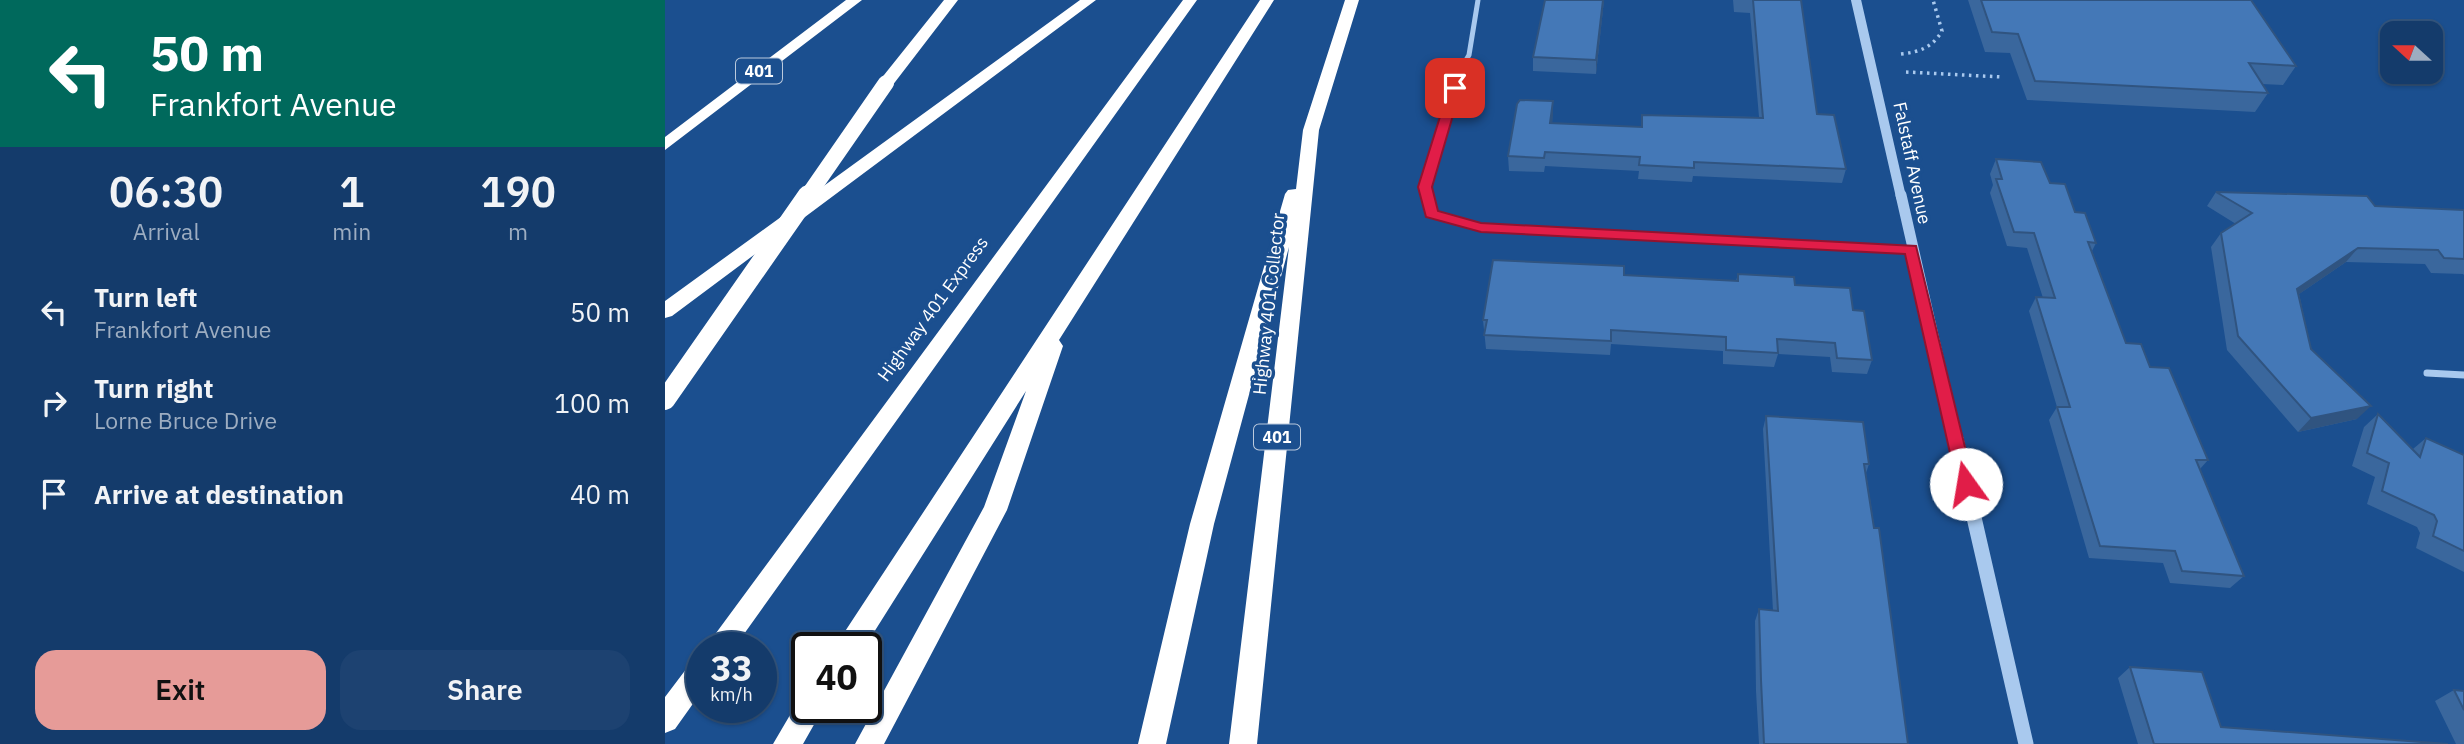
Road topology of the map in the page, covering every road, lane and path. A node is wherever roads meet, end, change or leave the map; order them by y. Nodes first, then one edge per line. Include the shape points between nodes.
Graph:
1 (855, 0) edge
2 (951, 0) edge
3 (1089, 0) edge
4 (1190, 0) edge
5 (1267, 0) edge
6 (1352, 0) edge
7 (1478, 0) edge
8 (1856, 0) edge
9 (1933, 0) edge
10 (1901, 54) dead end
11 (1906, 72) dead end
12 (2002, 77) dead end
13 (1311, 130) junction
14 (665, 145) edge
15 (1911, 249) junction
16 (665, 311) edge
17 (1065, 311) junction
18 (2427, 373) dead end
19 (2464, 375) edge
20 (665, 400) edge
21 (729, 632) edge
22 (859, 632) edge
23 (686, 691) edge
24 (665, 719) edge
25 (800, 723) edge
26 (787, 744) edge
27 (869, 744) edge
28 (1152, 744) edge
29 (1243, 744) edge
30 (2026, 744) edge

1 - 14 highway, 401
2 - 20 highway, bridge via 886,83
3 - 16 highway
4 - 21 highway, Highway 401 Express
5 - 17 highway
6 - 13 highway, Highway 401 Collector / 401
7 - 15 street via 1469,55 1458,74 1425,187 1431,214 1481,228
8 - 15 street, Falstaff Avenue
9 - 10 path via 1942,31 1937,42
11 - 12 path
13 - 28 highway via 1202,524
13 - 29 highway, Highway 401 Collector / 401
15 - 30 street, Falstaff Avenue
17 - 22 highway
17 - 27 highway via 995,510
18 - 19 street
23 - 24 highway
25 - 26 highway

